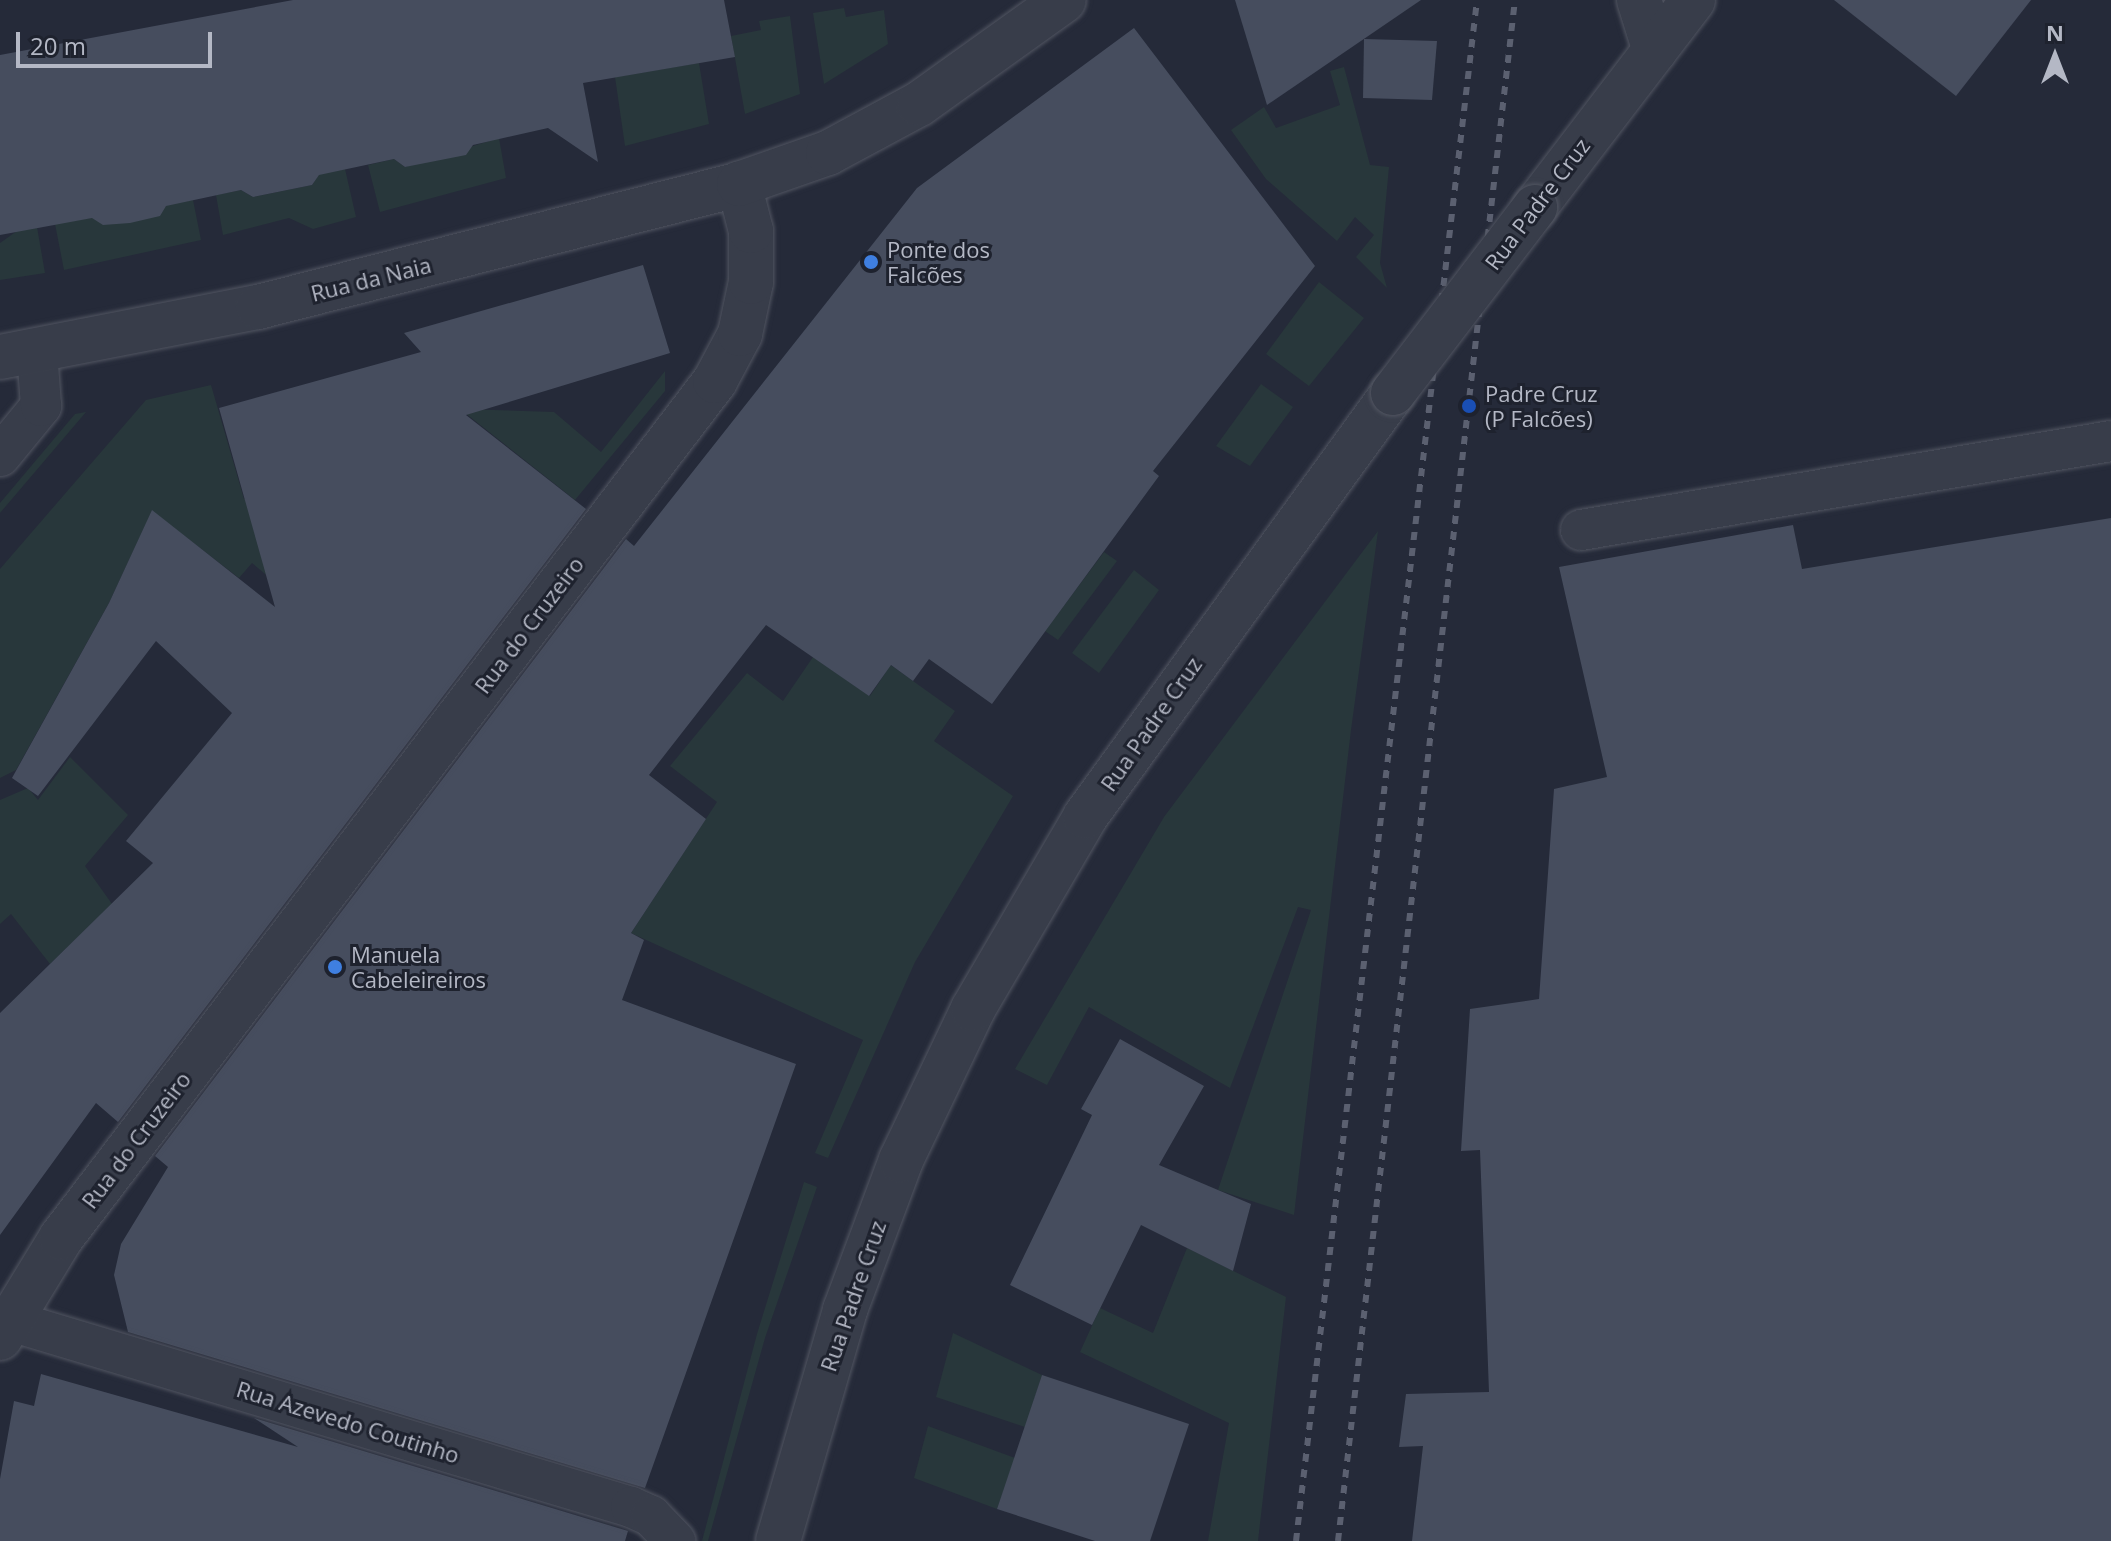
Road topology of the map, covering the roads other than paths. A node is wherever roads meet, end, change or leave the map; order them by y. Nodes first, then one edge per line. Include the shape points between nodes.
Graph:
1 (1064, 0) edge
2 (1639, 0) edge
3 (1693, 0) edge
4 (1655, 51) junction
5 (739, 184) junction
6 (19, 354) edge
7 (2111, 441) edge
8 (0, 456) edge
9 (1581, 530) dead end
10 (6, 1330) edge
11 (675, 1541) edge
12 (778, 1541) edge

1 - 5 street via 919,104 828,153
2 - 4 street
3 - 4 street, Rua Padre Cruz
4 - 12 street, Rua Padre Cruz, bridge via 1393,393 1085,817 973,1009 901,1160 845,1310
5 - 6 street, Rua da Naia via 258,307
5 - 10 street, Rua do Cruzeiro via 751,231 751,282 740,334 715,381 61,1238
6 - 8 lane via 41,406
7 - 9 lane
10 - 11 lane, Rua Azevedo Coutinho via 631,1507 651,1516

